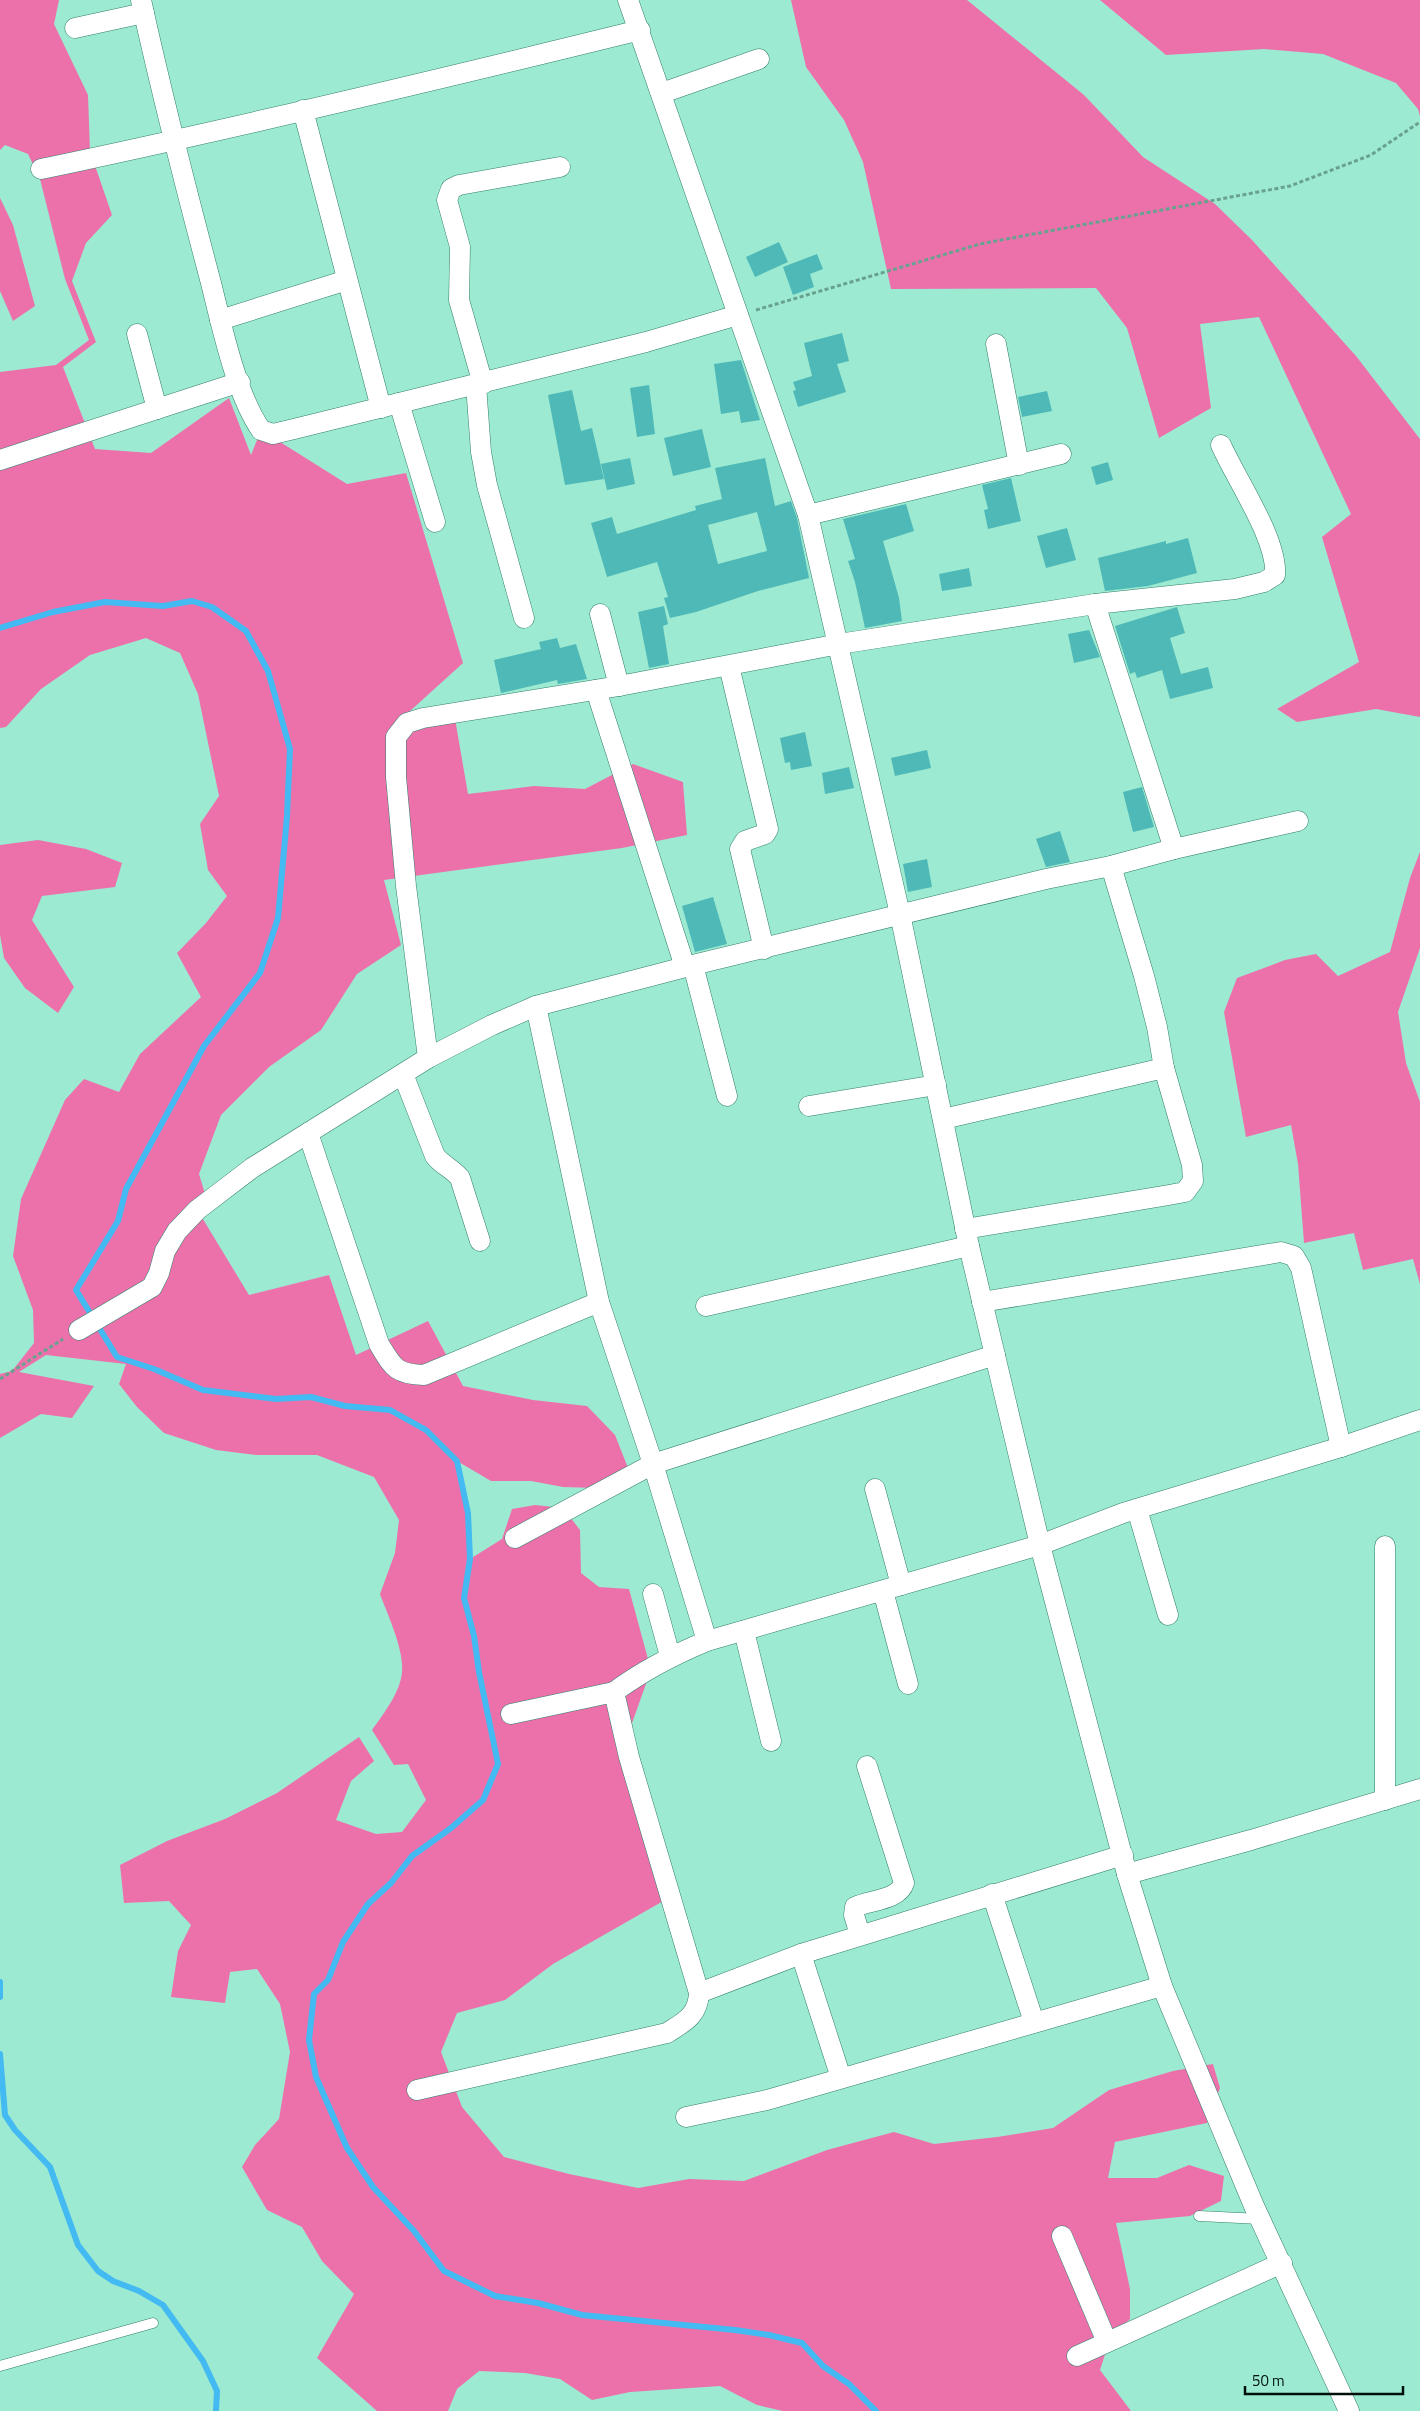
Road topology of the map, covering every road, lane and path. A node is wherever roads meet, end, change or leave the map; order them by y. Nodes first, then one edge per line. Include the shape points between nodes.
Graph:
1 (628, 0) edge
2 (142, 6) edge
3 (75, 28) dead end
4 (640, 30) junction
5 (759, 58) dead end
6 (662, 93) junction
7 (303, 110) junction
8 (1420, 122) edge
9 (173, 142) junction
10 (560, 167) dead end
11 (41, 169) dead end
12 (347, 280) junction
13 (738, 316) junction
14 (220, 320) junction
15 (137, 334) dead end
16 (996, 344) dead end
17 (240, 382) junction
18 (480, 384) junction
19 (390, 406) junction
20 (157, 409) junction
21 (1221, 445) dead end
22 (1061, 454) dead end
23 (0, 460) edge
24 (1019, 464) junction
25 (808, 515) junction
26 (435, 522) dead end
27 (1095, 604) junction
28 (600, 614) dead end
29 (524, 618) dead end
30 (839, 644) junction
31 (729, 666) junction
32 (620, 686) junction
33 (596, 690) junction
34 (1298, 821) dead end
35 (1174, 849) junction
36 (1111, 866) junction
37 (900, 914) junction
38 (764, 949) junction
39 (689, 966) junction
40 (536, 1006) junction
41 (428, 1058) junction
42 (1164, 1068) junction
43 (403, 1074) junction
44 (936, 1085) junction
45 (728, 1096) dead end
46 (809, 1106) dead end
47 (942, 1119) junction
48 (308, 1133) junction
49 (967, 1237) junction
50 (480, 1240) dead end
51 (599, 1302) junction
52 (982, 1302) junction
53 (706, 1306) dead end
54 (79, 1330) joint
55 (995, 1355) junction
56 (0, 1379) edge
57 (1420, 1420) edge
58 (1341, 1447) junction
59 (653, 1464) junction
60 (875, 1489) dead end
61 (1138, 1509) junction
62 (515, 1538) dead end
63 (1040, 1545) junction
64 (1385, 1546) dead end
65 (892, 1588) junction
66 (653, 1594) dead end
67 (1168, 1616) dead end
68 (744, 1631) junction
69 (707, 1641) junction
70 (670, 1656) junction
71 (908, 1684) dead end
72 (614, 1692) junction
73 (512, 1714) dead end
74 (771, 1741) dead end
75 (867, 1766) dead end
76 (1420, 1789) edge
77 (1384, 1800) junction
78 (1125, 1864) junction
79 (992, 1894) junction
80 (860, 1935) junction
81 (801, 1954) junction
82 (1162, 1986) junction
83 (698, 1993) junction
84 (1034, 2022) junction
85 (841, 2078) junction
86 (417, 2090) dead end
87 (686, 2117) dead end
88 (1199, 2216) dead end
89 (1261, 2219) junction
90 (1062, 2236) dead end
91 (1282, 2263) junction
92 (153, 2323) dead end
93 (1107, 2342) junction
94 (1077, 2356) dead end
95 (0, 2366) edge
96 (1349, 2411) edge

1 - 4 street
2 - 3 street
2 - 9 street
4 - 6 street
4 - 7 street
5 - 6 street
6 - 13 street
7 - 9 street
7 - 12 street
8 - 13 path via 1371,155 1290,186 980,244
9 - 11 street
9 - 14 street
10 - 18 street via 459,185 449,194 447,200 460,247 459,300
12 - 14 street
12 - 19 street
13 - 18 street
13 - 25 street
14 - 17 street
15 - 20 street
16 - 24 street
17 - 19 street via 251,416 260,430 273,434
17 - 20 street
18 - 19 street
18 - 29 street via 481,452 487,485
19 - 26 street
20 - 23 street
21 - 27 street via 1259,518 1276,562 1275,575 1264,582 1234,589
22 - 24 street
24 - 25 street
25 - 30 street
27 - 30 street
27 - 35 street
28 - 32 street
30 - 31 street
30 - 37 street
31 - 32 street
31 - 38 street via 768,829 765,834 744,841 740,849
32 - 33 street
33 - 39 street
33 - 41 street via 423,718 407,723 396,737 396,777 406,886
34 - 35 street
35 - 36 street
36 - 37 street
36 - 42 street via 1157,1027
37 - 38 street
37 - 44 street
38 - 39 street
39 - 40 street
39 - 45 street
40 - 41 street via 492,1024
40 - 51 street
41 - 43 street
42 - 47 street
42 - 49 street via 1192,1166 1193,1181 1185,1192
43 - 48 street
43 - 50 street via 435,1156 460,1178
44 - 46 street
44 - 47 street
47 - 49 street
48 - 51 street via 379,1344 391,1363 405,1375 424,1375
48 - 54 street via 252,1168 197,1210 177,1231 152,1287
49 - 52 street
49 - 53 street
51 - 59 street
52 - 55 street
52 - 58 street via 1281,1252 1294,1256 1301,1268
54 - 56 path
55 - 59 street
55 - 63 street
57 - 58 street
58 - 61 street
59 - 62 street
59 - 69 street
60 - 65 street
61 - 63 street
61 - 67 street
63 - 65 street
63 - 78 street
64 - 77 street
65 - 68 street
65 - 71 street
66 - 70 street
68 - 69 street
68 - 74 street
69 - 70 street
70 - 72 street
72 - 73 street
72 - 83 street
75 - 80 street via 904,1883 895,1894 855,1907
76 - 77 street
77 - 78 street via 1250,1840
78 - 79 street
78 - 82 street
79 - 80 street
79 - 84 street
80 - 81 street
81 - 83 street
81 - 85 street
82 - 84 street
82 - 89 street
83 - 86 street via 698,2006 694,2012 667,2033
84 - 85 street
85 - 87 street via 767,2100
88 - 89 lane
89 - 91 street
90 - 93 street
91 - 93 street
91 - 96 street
92 - 95 lane
93 - 94 street

